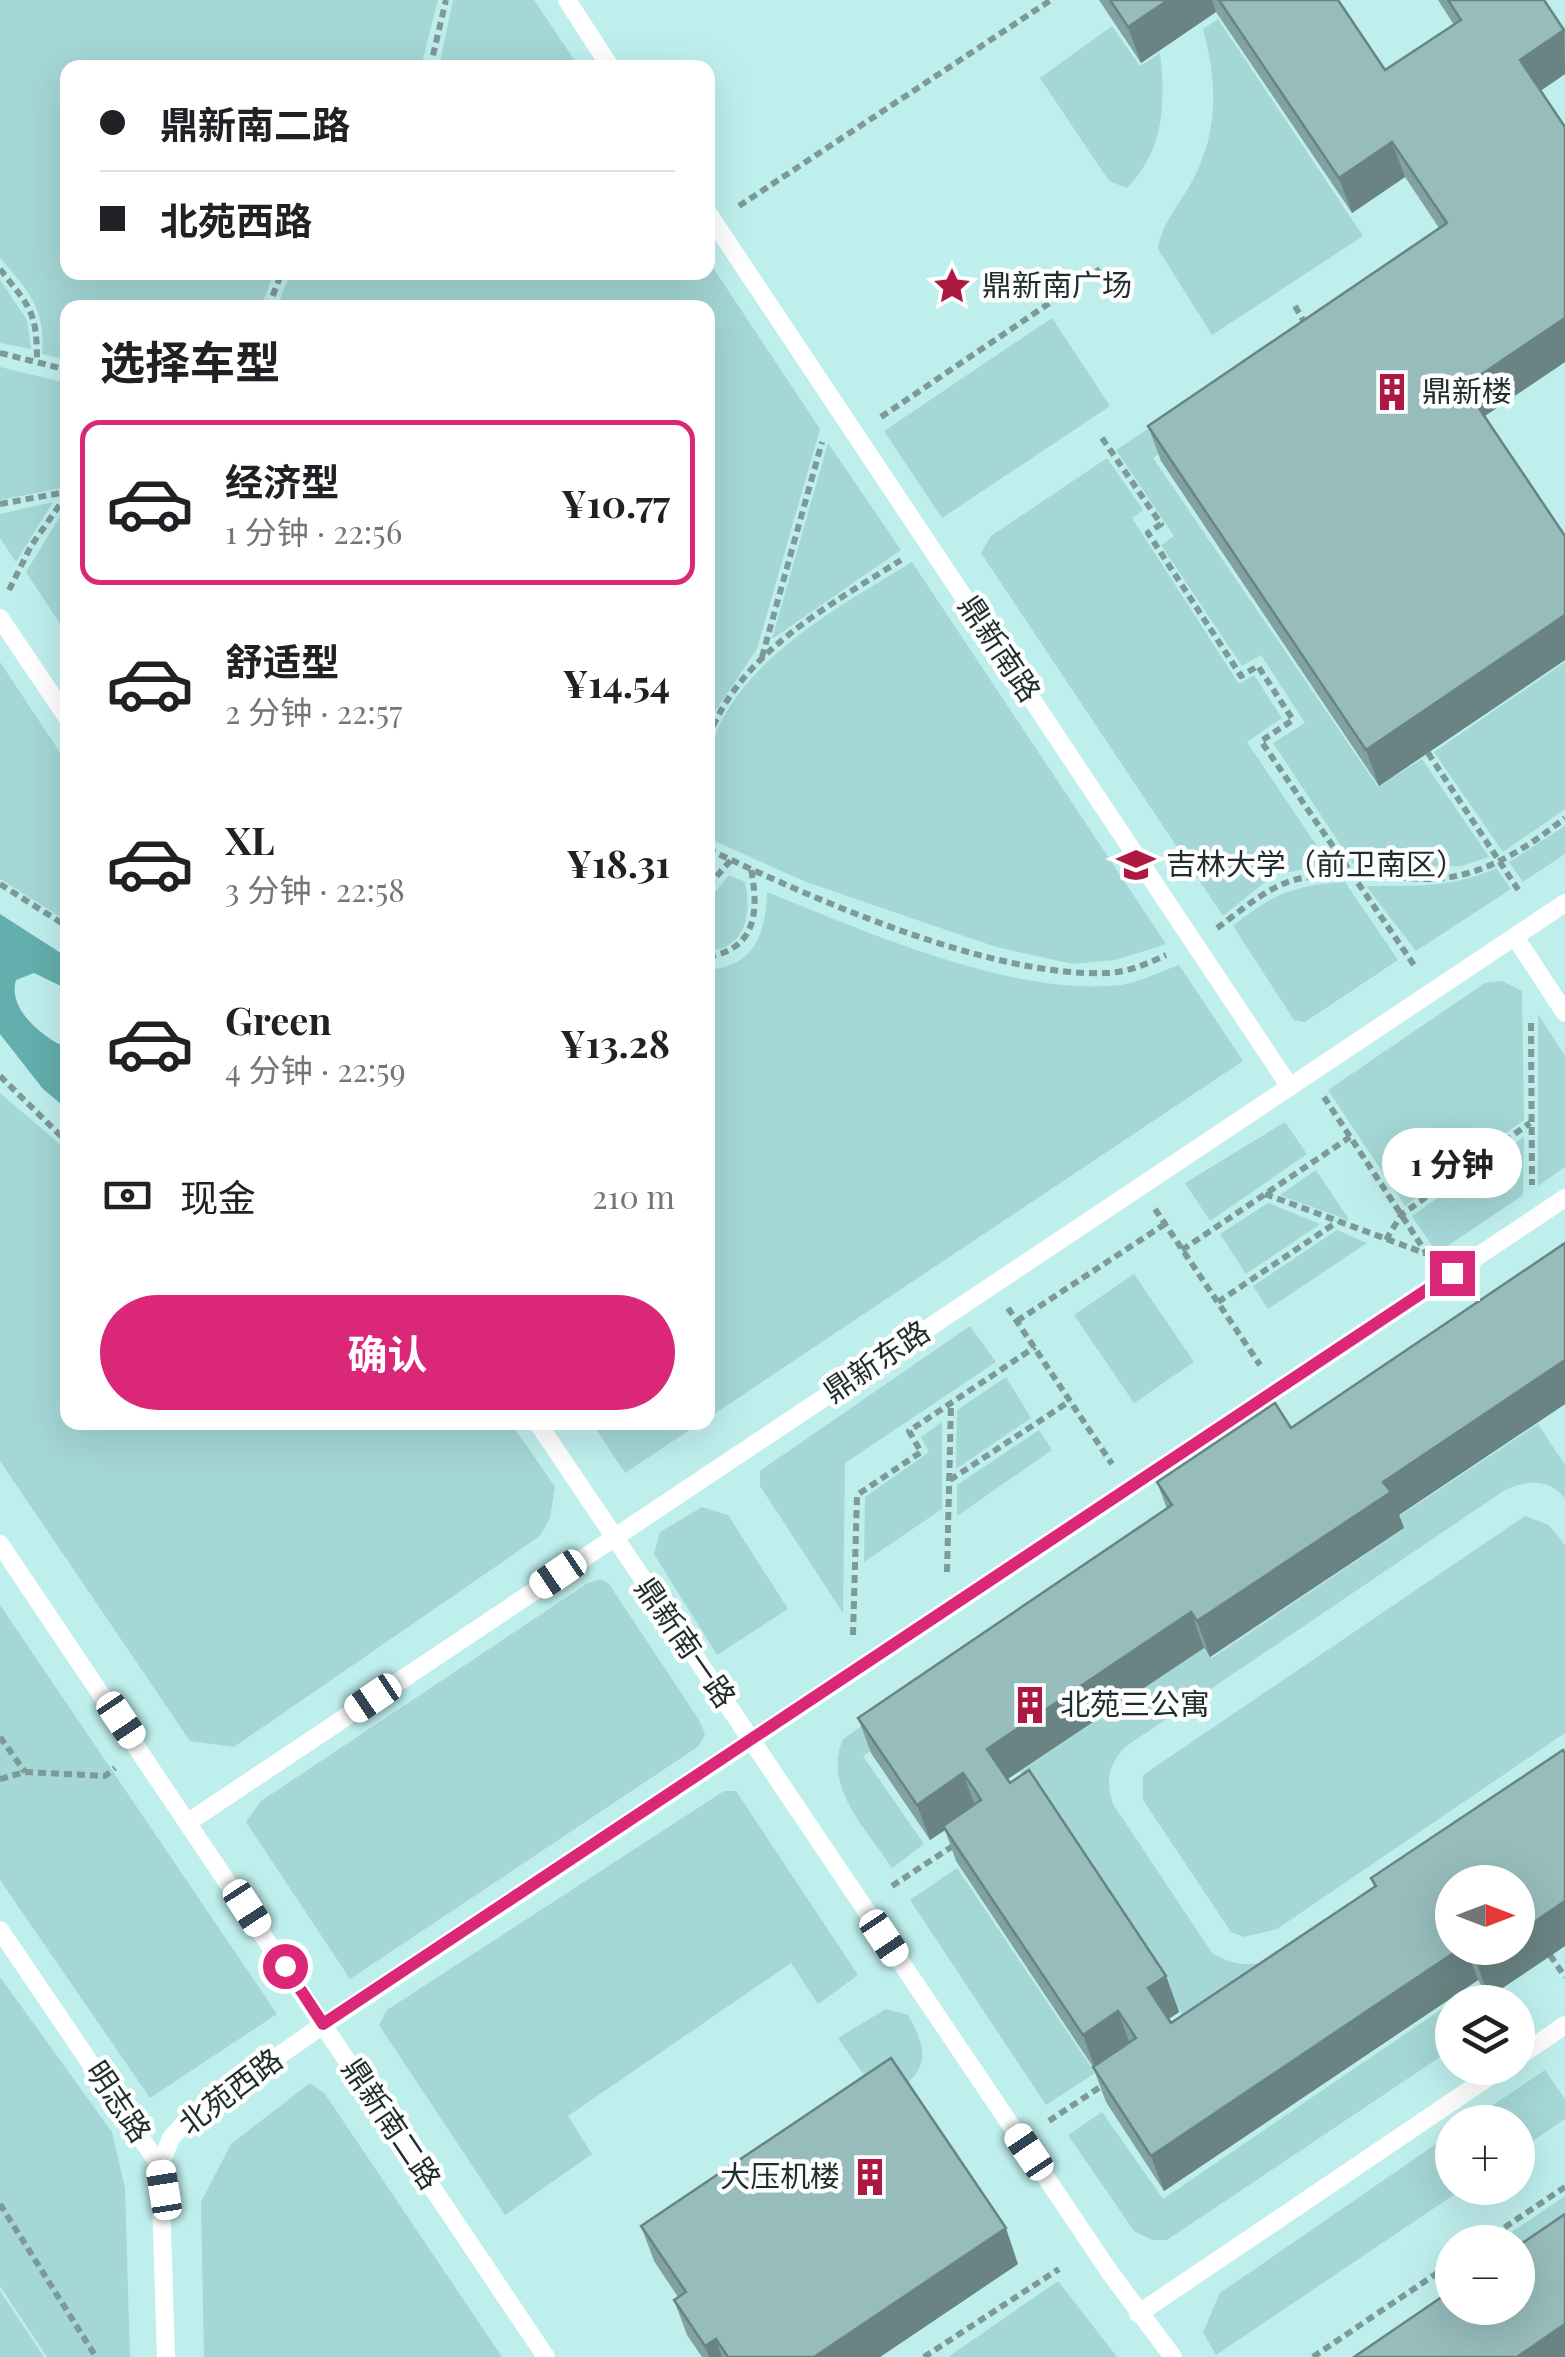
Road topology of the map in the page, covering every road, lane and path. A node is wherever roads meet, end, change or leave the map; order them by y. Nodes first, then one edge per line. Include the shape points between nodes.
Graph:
1 (446, 0) edge
2 (566, 0) edge
3 (1051, 0) edge
4 (432, 60) edge
5 (606, 60) edge
6 (715, 214) edge
7 (715, 223) edge
8 (0, 269) edge
9 (1100, 270) dead end
10 (1294, 306) dead end
11 (1313, 337) edge
12 (0, 353) edge
13 (37, 362) junction
14 (60, 368) edge
15 (835, 404) junction
16 (855, 435) junction
17 (1102, 438) dead end
18 (60, 493) edge
19 (60, 503) edge
20 (0, 504) edge
21 (934, 552) junction
22 (12, 583) dead end
23 (0, 618) edge
24 (762, 658) junction
25 (60, 707) edge
26 (715, 721) edge
27 (1428, 752) edge
28 (1565, 818) edge
29 (715, 852) edge
30 (731, 860) junction
31 (1499, 860) junction
32 (750, 869) junction
33 (1354, 876) junction
34 (715, 878) edge
35 (0, 884) edge
36 (1521, 894) dead end
37 (1565, 904) edge
38 (60, 921) edge
39 (1220, 926) dead end
40 (1515, 937) junction
41 (1175, 952) dead end
42 (715, 954) edge
43 (1414, 964) dead end
44 (1531, 1005) dead end
45 (1565, 1013) edge
46 (0, 1076) edge
47 (1290, 1086) junction
48 (1324, 1096) dead end
49 (1532, 1122) junction
50 (60, 1136) edge
51 (1350, 1137) junction
52 (1532, 1192) dead end
53 (1265, 1194) junction
54 (1565, 1198) edge
55 (1152, 1205) dead end
56 (1401, 1214) junction
57 (1338, 1221) junction
58 (1165, 1224) junction
59 (1386, 1240) junction
60 (1182, 1250) junction
61 (1218, 1302) junction
62 (1005, 1303) dead end
63 (1017, 1321) junction
64 (1035, 1348) junction
65 (1261, 1366) dead end
66 (1070, 1401) junction
67 (951, 1403) junction
68 (542, 1430) edge
69 (1113, 1464) dead end
70 (949, 1480) junction
71 (612, 1538) junction
72 (0, 1544) edge
73 (947, 1575) dead end
74 (853, 1638) dead end
75 (0, 1737) edge
76 (752, 1740) junction
77 (24, 1772) junction
78 (105, 1776) dead end
79 (0, 1779) edge
80 (190, 1821) junction
81 (971, 1834) edge
82 (892, 1886) dead end
83 (0, 1930) edge
84 (1550, 1955) edge
85 (1565, 1977) edge
86 (323, 2024) junction
87 (1565, 2025) edge
88 (1535, 2045) edge
89 (1110, 2080) edge
90 (1477, 2085) edge
91 (1049, 2122) dead end
92 (160, 2166) junction
93 (1565, 2188) edge
94 (0, 2204) edge
95 (1509, 2225) edge
96 (1059, 2268) dead end
97 (1435, 2274) edge
98 (1138, 2314) junction
99 (96, 2357) edge
100 (166, 2357) edge
101 (546, 2357) edge
102 (924, 2357) edge
103 (1173, 2357) edge
104 (1313, 2357) edge

1 - 4 path
2 - 5 lane
3 - 6 path
7 - 15 lane, 鼎新南路
8 - 13 path via 30,305
9 - 16 path
10 - 11 path
12 - 13 path
13 - 14 path
15 - 16 lane, 鼎新南路
15 - 24 path
16 - 21 lane, 鼎新南路
17 - 33 path via 1160,524 1148,532 1241,676 1258,666 1293,720 1262,741
18 - 20 path
19 - 22 path
21 - 24 path via 908,556
21 - 47 lane, 鼎新南路
23 - 25 lane
24 - 26 path
27 - 31 path
28 - 31 path
29 - 30 path
30 - 32 path
30 - 34 path
31 - 33 path via 1473,873 1432,880
31 - 36 path
32 - 41 path via 1003,961 1112,973
32 - 42 path via 752,928 744,942
33 - 39 path via 1300,878 1272,888
33 - 43 path
35 - 38 path
37 - 40 lane, 鼎新东路
40 - 45 lane
40 - 47 lane, 鼎新东路
44 - 49 path
46 - 50 path
47 - 71 lane, 鼎新东路
48 - 51 path
49 - 52 path
49 - 56 path
51 - 53 path
51 - 56 path
53 - 57 path
53 - 60 path
54 - 76 lane, 北苑西路
55 - 58 path
56 - 59 path
56 - 59 path via 1428,1255
57 - 59 path
57 - 61 path
58 - 60 path
58 - 63 path
60 - 61 path
61 - 65 path
62 - 63 path
63 - 64 path
64 - 66 path
64 - 67 path
66 - 69 path
66 - 70 path
67 - 70 path
67 - 74 path via 908,1431 921,1452 857,1494
68 - 71 lane, 鼎新南一路
70 - 73 path
71 - 76 lane, 鼎新南一路
71 - 80 lane, 鼎新东路
72 - 80 lane, 鼎新南二路
75 - 77 path
76 - 86 lane, 北苑西路
76 - 98 lane, 鼎新南一路
77 - 78 path
77 - 79 path
80 - 86 lane, 鼎新南二路
81 - 82 path
83 - 92 lane, 明志路
84 - 85 path
86 - 92 lane, 北苑西路 via 188,2118
86 - 101 lane, 鼎新南二路
87 - 88 lane
89 - 91 path
90 - 98 lane
92 - 100 lane, 明志路
93 - 95 path
94 - 99 path
96 - 102 path
97 - 104 path
98 - 103 lane, 鼎新南一路

